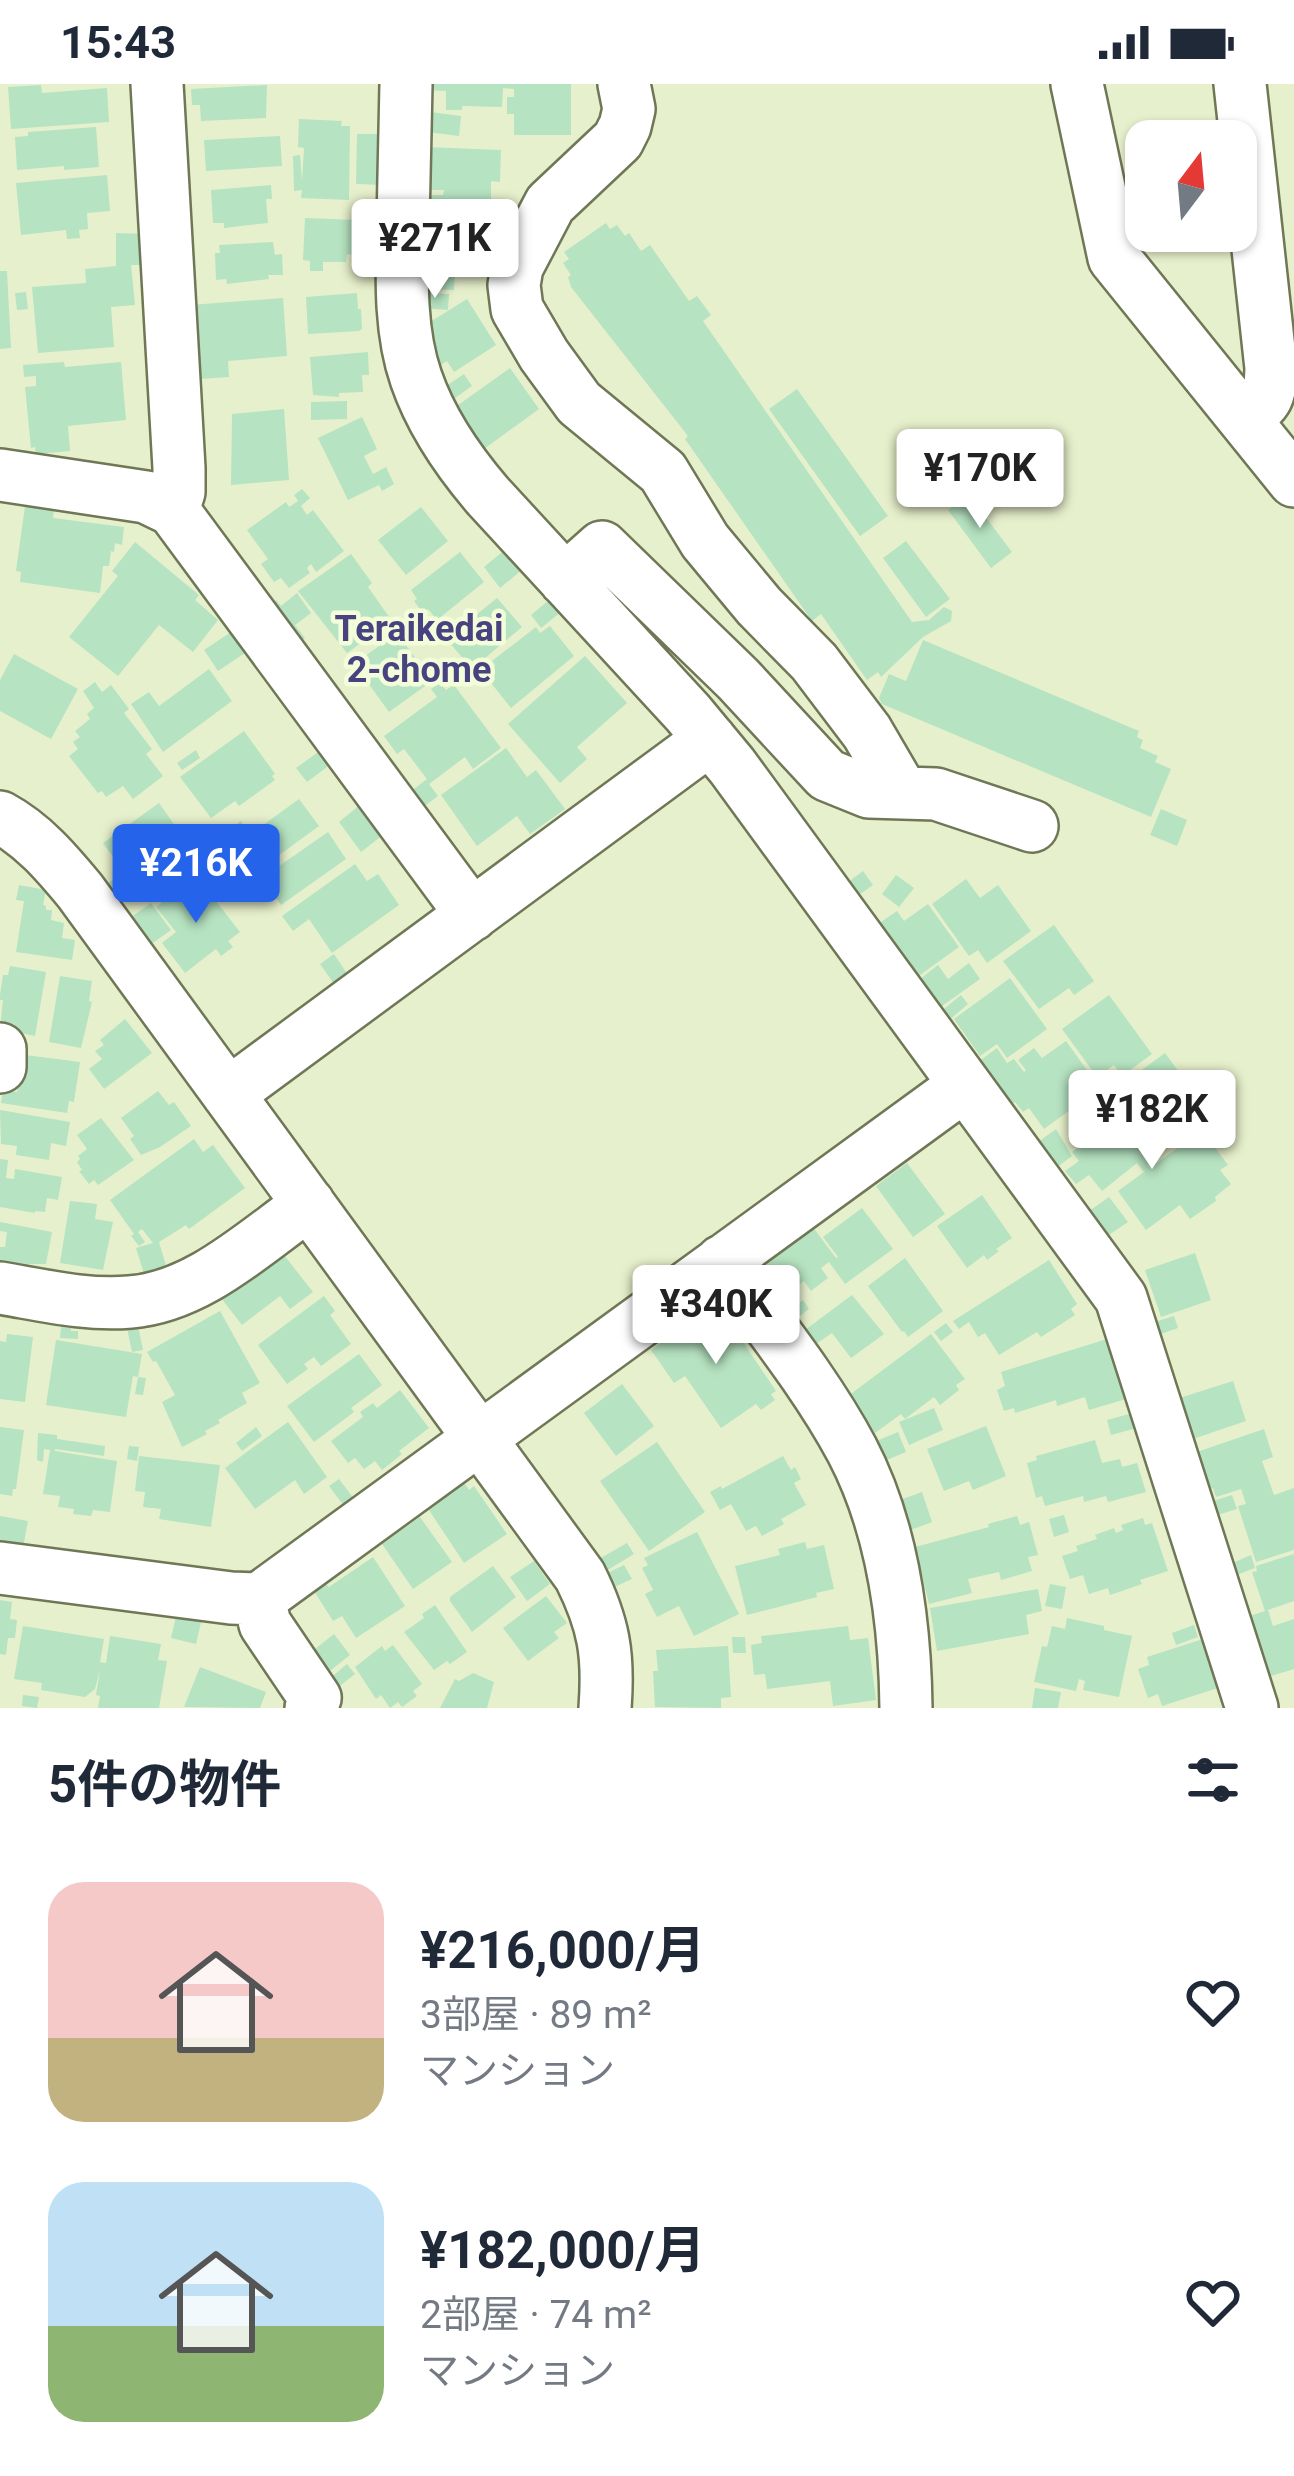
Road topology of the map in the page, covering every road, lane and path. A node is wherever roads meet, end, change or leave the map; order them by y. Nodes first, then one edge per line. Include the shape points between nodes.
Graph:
1 (157, 84) edge
2 (406, 84) edge
3 (624, 84) edge
4 (1077, 84) edge
5 (1240, 84) edge
6 (1244, 418) junction
7 (0, 475) edge
8 (1294, 481) edge
9 (173, 510) junction
10 (566, 580) junction
11 (710, 740) junction
12 (902, 793) junction
13 (0, 817) edge
14 (1032, 826) dead end
15 (472, 915) junction
16 (0, 1049) edge
17 (0, 1066) edge
18 (965, 1085) junction
19 (228, 1094) junction
20 (309, 1204) junction
21 (722, 1261) junction
22 (0, 1288) edge
23 (479, 1437) junction
24 (0, 1568) edge
25 (259, 1599) junction
26 (311, 1708) edge
27 (605, 1708) edge
28 (906, 1708) edge
29 (1252, 1708) edge

1 - 9 street via 179,492
2 - 10 street via 402,282 415,377 458,459
3 - 12 street via 625,126 550,204 517,267 517,309 579,404 663,472 705,541 854,715
4 - 6 street via 1114,258
5 - 6 street via 1271,368 1264,404
6 - 8 street
7 - 9 street via 146,497
9 - 15 street
10 - 11 street
10 - 12 street via 602,547 827,776 869,792
11 - 15 street
11 - 18 street
12 - 14 street via 936,794
13 - 19 street via 53,858
15 - 19 street
16 - 17 street
18 - 21 street
18 - 29 street via 1121,1298
19 - 20 street
20 - 22 street via 173,1294 91,1302
20 - 23 street
21 - 23 street
21 - 28 street via 821,1397 865,1480 897,1591
23 - 25 street
23 - 27 street via 597,1610
24 - 25 street
25 - 26 street via 266,1624 315,1698

